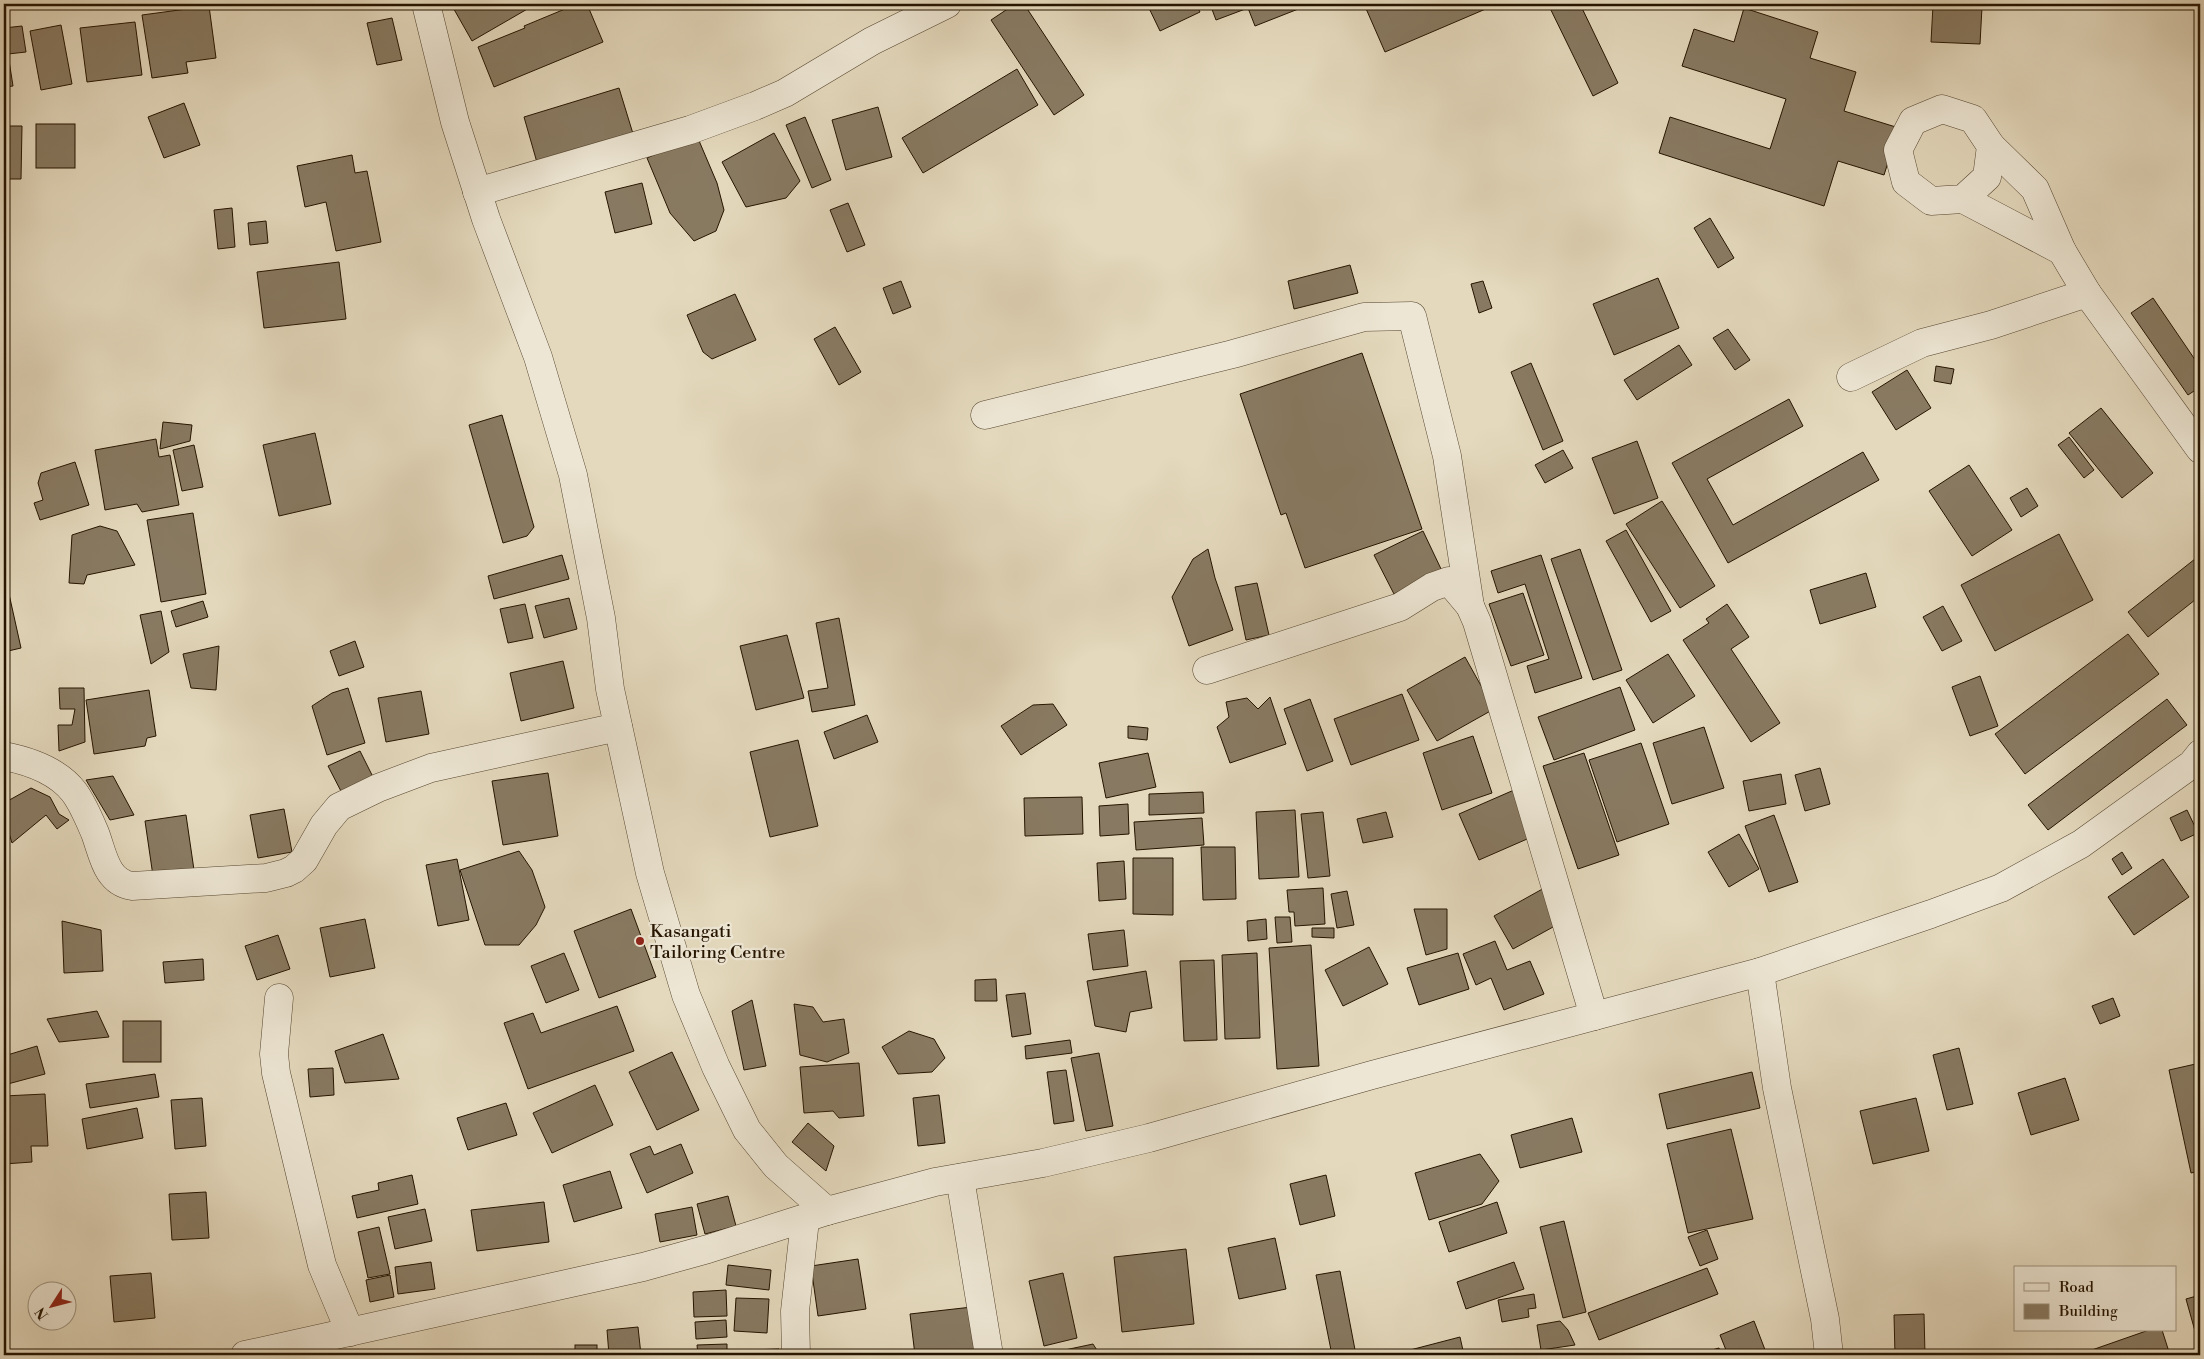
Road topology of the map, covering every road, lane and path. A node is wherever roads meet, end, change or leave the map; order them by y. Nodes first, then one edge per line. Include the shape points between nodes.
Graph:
1 (426, 4) edge
2 (947, 4) edge
3 (1991, 146) junction
4 (477, 192) junction
5 (1963, 199) junction
6 (2062, 251) junction
7 (2087, 292) junction
8 (1851, 377) dead end
9 (985, 415) dead end
10 (2200, 449) edge
11 (1470, 606) junction
12 (1207, 670) dead end
13 (618, 727) junction
14 (2200, 754) edge
15 (4, 756) edge
16 (1760, 972) junction
17 (278, 998) dead end
18 (1594, 1016) junction
19 (960, 1178) junction
20 (816, 1215) junction
21 (350, 1332) junction
22 (245, 1355) edge
23 (796, 1355) edge
24 (989, 1355) edge
25 (1829, 1355) edge

1 - 4 street via 455,122
2 - 4 street via 872,41 785,93 756,106 690,130
3 - 5 street via 1987,177
3 - 5 street via 1973,119 1942,109 1913,121 1898,150 1906,182 1931,201
3 - 6 street via 2035,189
4 - 13 street via 538,357 573,475
5 - 6 street
6 - 7 street
7 - 8 street via 1922,343
7 - 10 street
9 - 11 street via 1233,354 1364,317 1412,316 1447,456
11 - 12 street via 1449,581 1432,587 1400,607
11 - 18 street
13 - 15 street via 431,768 378,788 339,807 304,860 286,874 132,886 122,885 109,872 74,791 46,770
13 - 20 street via 650,873 686,995 747,1130
14 - 16 street via 2192,764 2081,844 2001,888
16 - 18 street
16 - 25 street via 1777,1088 1825,1319
17 - 21 street via 274,1054 276,1073 322,1265
18 - 19 street via 1149,1138 1043,1163
19 - 20 street
19 - 24 street
20 - 21 street via 643,1267
20 - 23 street via 795,1311
21 - 22 street

